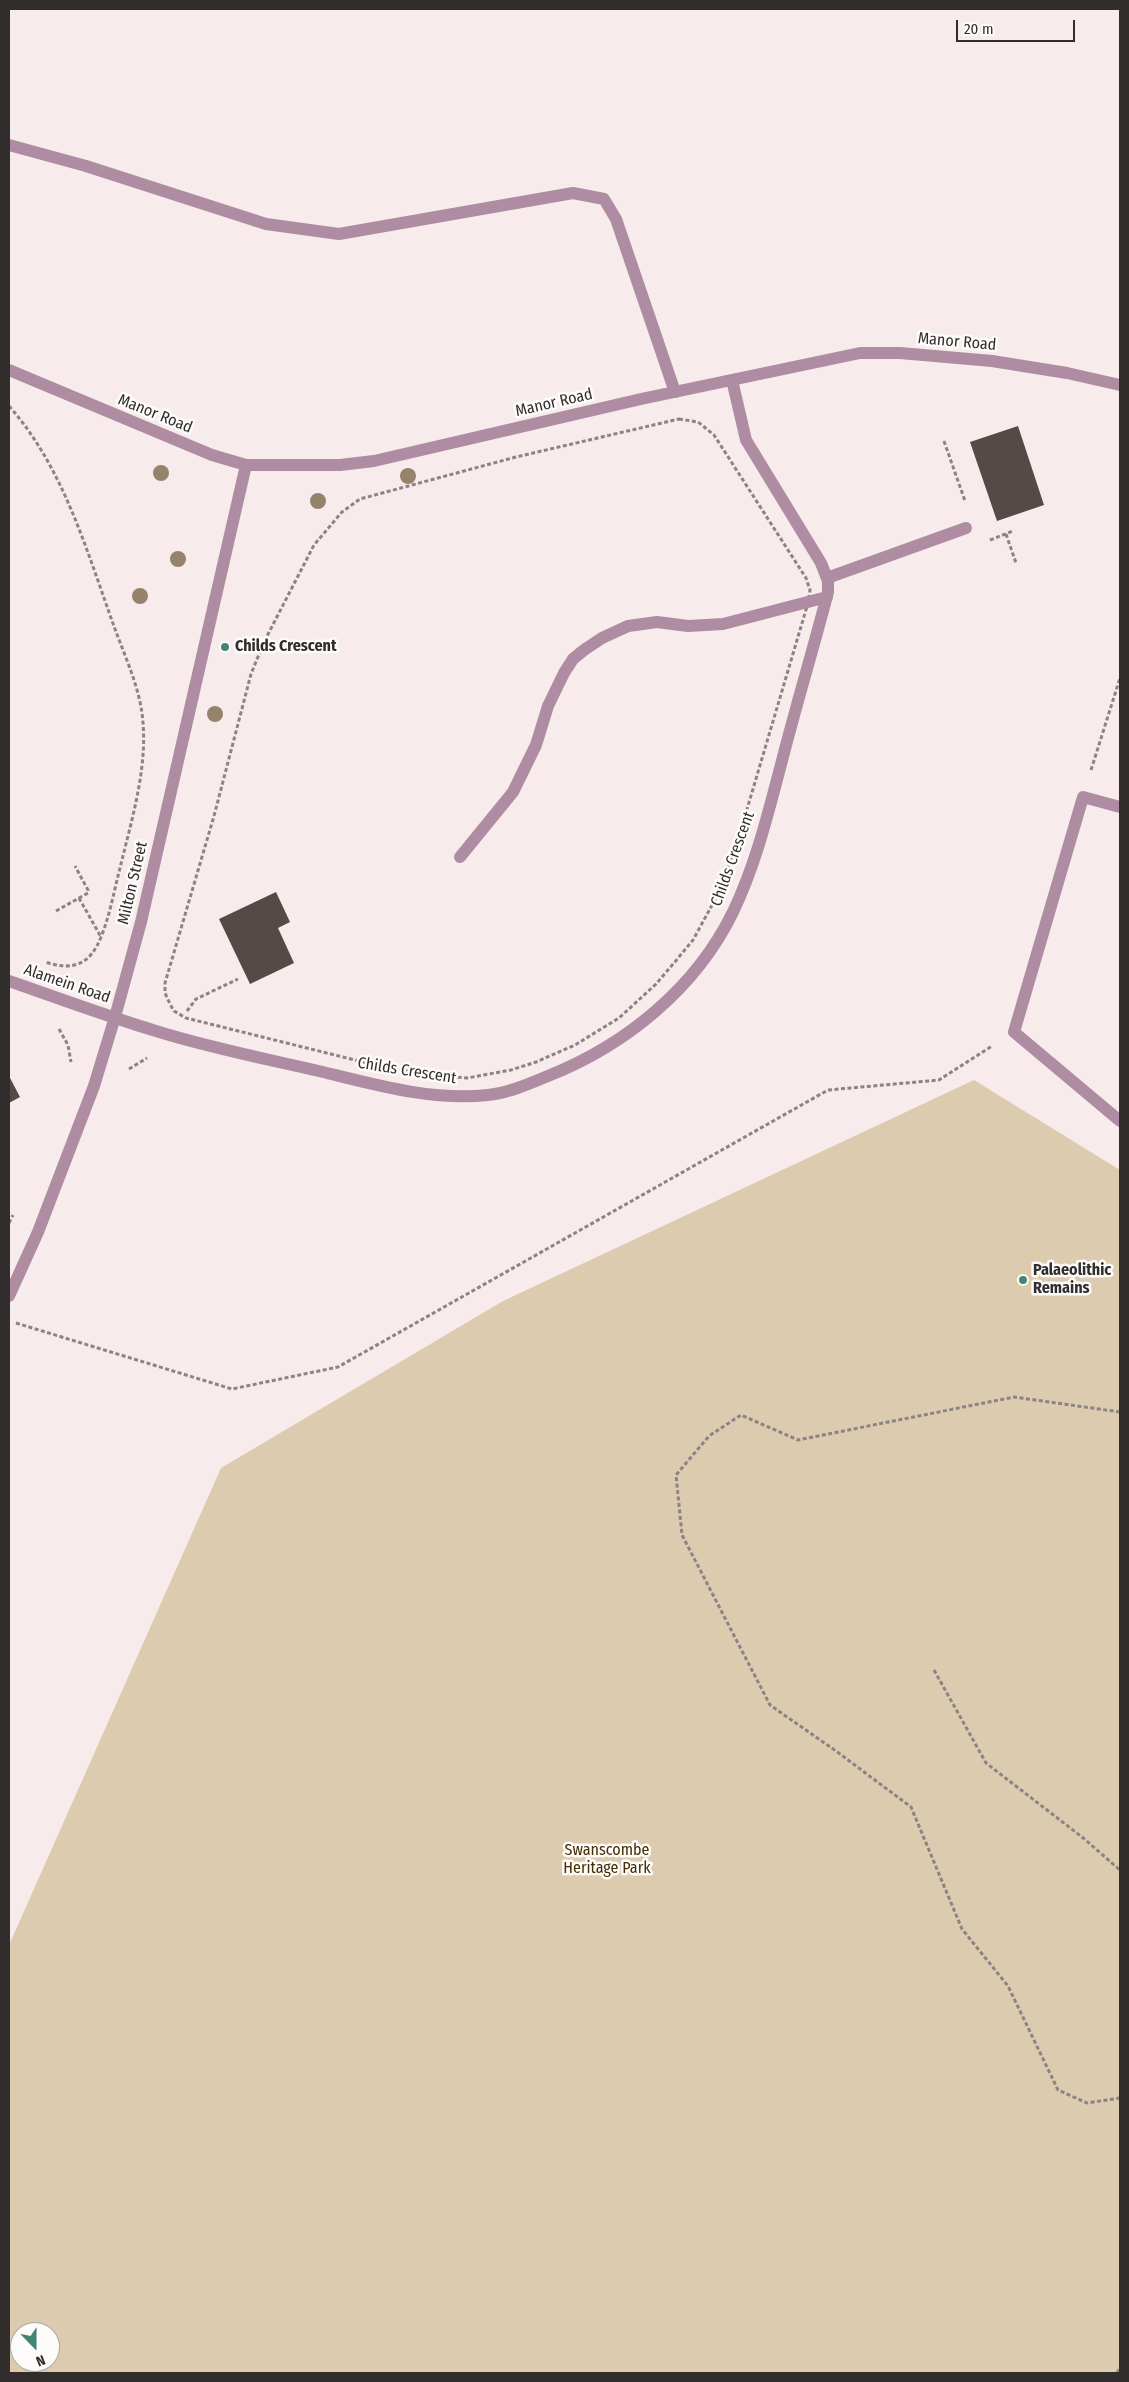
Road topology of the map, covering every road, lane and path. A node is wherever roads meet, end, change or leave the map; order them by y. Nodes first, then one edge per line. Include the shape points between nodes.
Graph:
1 (9, 145) edge
2 (9, 370) edge
3 (732, 380) junction
4 (1120, 385) edge
5 (675, 392) junction
6 (9, 406) edge
7 (944, 440) dead end
8 (246, 465) junction
9 (967, 506) dead end
10 (966, 528) dead end
11 (1013, 531) dead end
12 (1006, 534) junction
13 (988, 541) dead end
14 (1016, 563) dead end
15 (827, 578) junction
16 (827, 597) junction
17 (808, 603) junction
18 (1120, 678) edge
19 (1083, 797) junction
20 (1120, 807) edge
21 (460, 856) dead end
22 (75, 866) dead end
23 (79, 898) junction
24 (56, 911) dead end
25 (101, 937) junction
26 (43, 961) dead end
27 (238, 979) dead end
28 (9, 981) edge
29 (115, 1017) junction
30 (186, 1018) junction
31 (56, 1026) dead end
32 (1014, 1032) junction
33 (154, 1056) dead end
34 (70, 1070) dead end
35 (126, 1072) dead end
36 (1120, 1121) edge
37 (14, 1213) dead end
38 (9, 1223) edge
39 (9, 1296) edge
40 (25, 1317) dead end
41 (9, 1320) edge
42 (22, 1324) junction
43 (1120, 1412) edge
44 (934, 1670) dead end
45 (1120, 1870) edge
46 (1120, 2098) edge
47 (1120, 2368) edge
48 (1117, 2373) edge

1 - 5 street via 86,166 266,224 339,234 573,193 604,199 616,219
2 - 8 street, Manor Road via 212,455
3 - 4 street, Manor Road via 860,353 900,353 992,361
3 - 5 street, Manor Road
3 - 15 street, Childs Crescent via 746,440 818,557
5 - 8 street, Manor Road via 364,462 322,466
6 - 25 path via 41,448 66,500 82,537 143,714 142,761 132,817
7 - 9 path
8 - 29 street, Milton Street via 141,922
10 - 15 street
11 - 12 path
12 - 13 path
12 - 14 path
15 - 16 street, Childs Crescent
16 - 17 street
16 - 29 street, Childs Crescent via 757,847 732,914 704,959 667,1001 612,1044 582,1061 520,1087 489,1095 452,1096 326,1073 157,1032
17 - 21 street via 723,624 688,626 657,622 628,626 584,650 564,673 548,706 536,745 513,792
17 - 30 path via 737,843 718,896 693,940 662,977 635,1004 601,1030 575,1045 511,1070 486,1076 449,1078 358,1060
17 - 30 path via 810,586 806,578 714,435 702,424 688,418 507,459 372,494 355,503 336,518 314,545 251,674 202,860 165,983 170,1004
18 - 19 path
19 - 20 street
19 - 32 street
22 - 23 path via 88,890
23 - 24 path
23 - 25 path
25 - 26 path via 92,954 75,966 62,967
27 - 30 path via 193,1001
28 - 29 street, Alamein Road
29 - 39 street, Milton Street via 94,1086 38,1232
31 - 34 path via 68,1045
32 - 36 street
32 - 42 path via 939,1080 828,1090 338,1367 232,1389
33 - 35 path
37 - 38 path
40 - 42 path
41 - 42 path
43 - 46 path via 1014,1397 798,1440 741,1415 709,1436 676,1476 682,1535 770,1705 910,1807 962,1929 1008,1986 1058,2090 1087,2103
44 - 45 path via 986,1763
47 - 48 path

